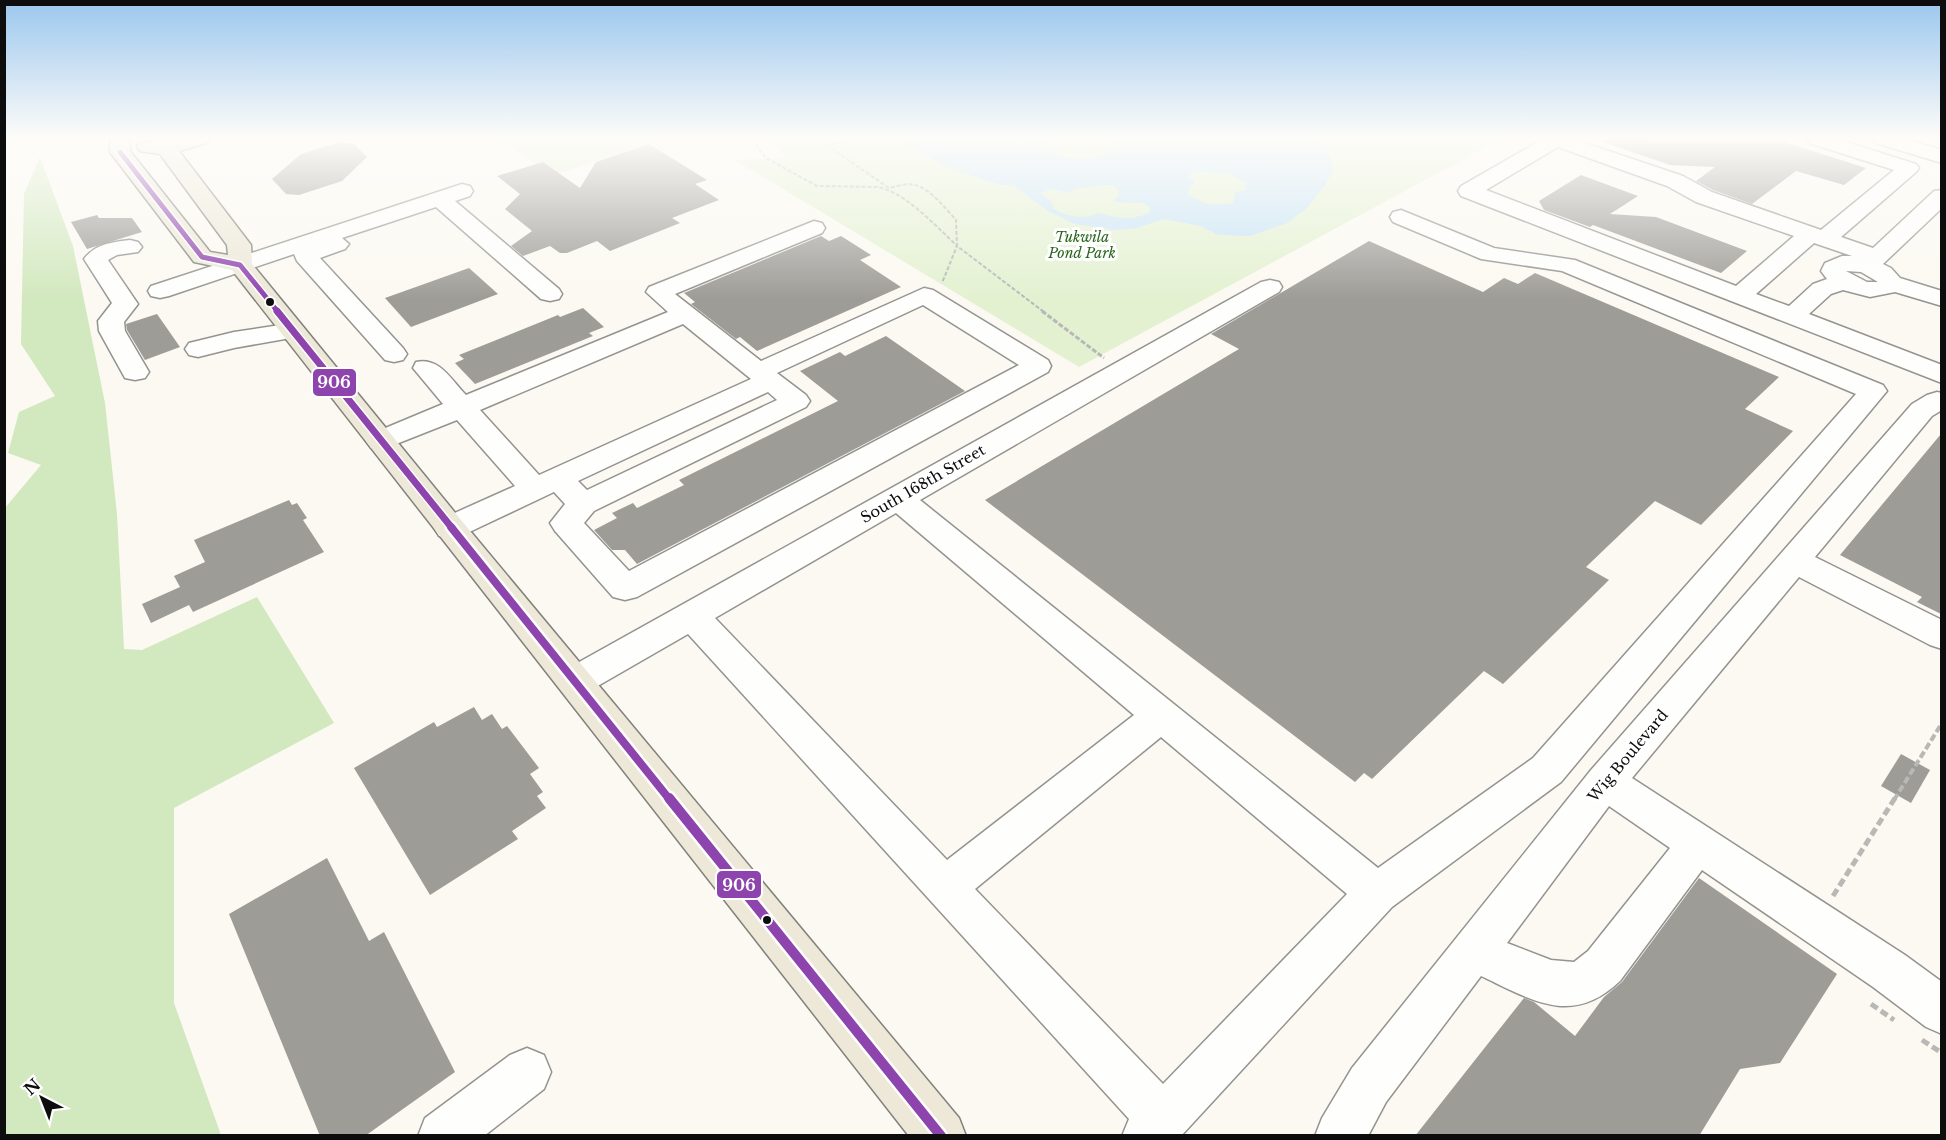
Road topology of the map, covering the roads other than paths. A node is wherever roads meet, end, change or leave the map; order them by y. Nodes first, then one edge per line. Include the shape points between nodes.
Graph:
1 (154, 192) edge
2 (200, 192) edge
3 (1472, 192) edge
4 (1695, 192) edge
5 (1876, 192) edge
6 (1941, 196) edge
7 (450, 199) junction
8 (160, 203) junction
9 (1401, 217) dead end
10 (224, 225) junction
11 (814, 228) dead end
12 (1817, 236) junction
13 (130, 247) dead end
14 (1872, 262) junction
15 (240, 265) junction
16 (1941, 273) edge
17 (1844, 281) junction
18 (1891, 283) junction
19 (1270, 287) dead end
20 (160, 291) dead end
21 (550, 294) dead end
22 (1739, 296) junction
23 (1932, 296) edge
24 (685, 314) junction
25 (1792, 317) junction
26 (293, 331) junction
27 (198, 349) dead end
28 (394, 354) dead end
29 (426, 368) dead end
30 (135, 372) dead end
31 (1941, 375) edge
32 (764, 376) junction
33 (1941, 402) edge
34 (461, 407) junction
35 (381, 441) junction
36 (546, 483) junction
37 (898, 498) junction
38 (583, 504) junction
39 (450, 528) junction
40 (1794, 560) junction
41 (692, 615) junction
42 (1941, 636) edge
43 (576, 681) junction
44 (1161, 715) junction
45 (1605, 782) junction
46 (1698, 843) junction
47 (945, 887) junction
48 (1377, 893) junction
49 (1475, 951) junction
50 (1941, 1011) edge
51 (527, 1072) dead end
52 (1155, 1127) edge
53 (443, 1136) edge
54 (941, 1136) edge
55 (1340, 1136) edge

1 - 8 main road
2 - 10 main road
3 - 22 street
4 - 12 street
5 - 12 street
6 - 14 street
7 - 15 street
7 - 21 street
7 - 28 street via 305,256
8 - 10 main road via 177,202 184,211
8 - 15 main road via 202,257
9 - 48 street via 1489,254 1567,266 1873,391 1546,770
10 - 15 main road via 239,245
11 - 24 street via 658,292
12 - 14 street
12 - 22 street
13 - 30 street via 111,250 96,259 124,304 111,321 112,331
14 - 17 street via 1836,265 1833,271
14 - 18 street
15 - 20 street
15 - 26 main road
16 - 23 street
17 - 18 street via 1876,289
17 - 25 street via 1822,289
18 - 23 street
19 - 37 street, South 168th Street
22 - 25 street
24 - 32 street
24 - 34 street
25 - 31 street
26 - 27 street via 234,339
26 - 35 main road
29 - 34 street
32 - 36 street
32 - 38 street via 795,401
32 - 38 street via 924,295 1038,366 625,588 566,523
33 - 40 street, Wig Boulevard via 1922,410
34 - 35 street
34 - 36 street
35 - 39 main road
36 - 38 street
36 - 39 street
37 - 41 street, South 168th Street
37 - 44 street
39 - 43 main road
40 - 42 street
40 - 45 street, Wig Boulevard
41 - 43 street, South 168th Street
41 - 47 street
43 - 54 main road
44 - 47 street
44 - 48 street
45 - 46 street
45 - 49 street, Wig Boulevard
46 - 49 street via 1604,966 1586,981 1563,985
46 - 50 street via 1889,971
47 - 52 street
48 - 52 street
49 - 55 street, Wig Boulevard via 1369,1085
51 - 53 street

